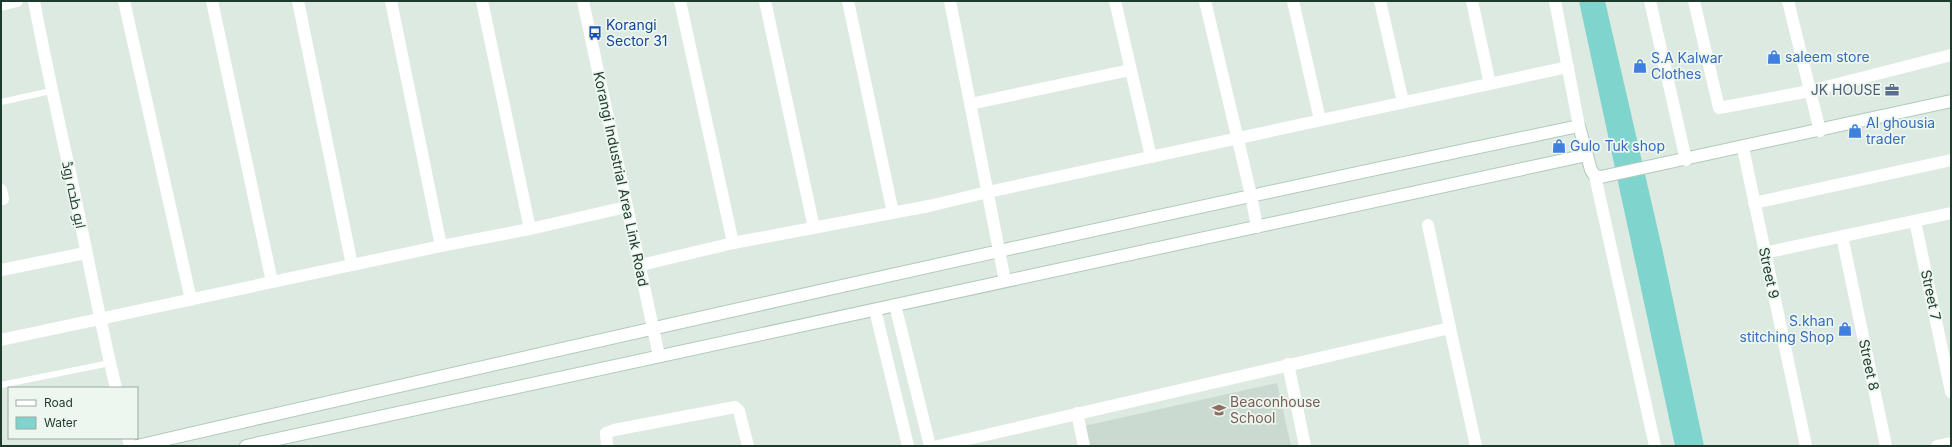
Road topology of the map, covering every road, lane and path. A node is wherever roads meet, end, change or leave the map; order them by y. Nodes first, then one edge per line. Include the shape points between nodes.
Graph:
1 (17, 1) edge
2 (34, 1) edge
3 (124, 1) edge
4 (212, 1) edge
5 (298, 1) edge
6 (391, 1) edge
7 (482, 1) edge
8 (583, 1) edge
9 (680, 1) edge
10 (765, 1) edge
11 (848, 1) edge
12 (950, 1) edge
13 (1115, 1) edge
14 (1205, 1) edge
15 (1293, 1) edge
16 (1380, 1) edge
17 (1472, 1) edge
18 (1555, 1) edge
19 (1650, 1) edge
20 (1694, 1) edge
21 (1788, 1) edge
22 (1, 5) edge
23 (1951, 55) edge
24 (1568, 66) junction
25 (1130, 70) junction
26 (1490, 84) junction
27 (1810, 90) junction
28 (51, 91) junction
29 (1951, 101) edge
30 (1, 102) edge
31 (1402, 102) junction
32 (970, 104) junction
33 (1320, 120) junction
34 (1579, 126) junction
35 (1820, 131) junction
36 (1238, 138) junction
37 (1743, 148) junction
38 (1587, 155) junction
39 (1151, 157) junction
40 (1686, 160) junction
41 (1951, 160) edge
42 (1595, 176) junction
43 (1, 190) edge
44 (988, 192) junction
45 (1251, 195) junction
46 (1, 199) edge
47 (1754, 203) junction
48 (626, 207) junction
49 (893, 213) junction
50 (1951, 213) edge
51 (1915, 221) junction
52 (1428, 225) dead end
53 (1257, 227) junction
54 (814, 228) junction
55 (530, 229) junction
56 (1842, 236) junction
57 (733, 243) junction
58 (441, 246) junction
59 (1000, 251) junction
60 (85, 253) junction
61 (1764, 253) junction
62 (352, 265) junction
63 (640, 265) junction
64 (1, 270) edge
65 (1005, 281) junction
66 (272, 282) junction
67 (191, 300) junction
68 (895, 305) junction
69 (875, 310) junction
70 (99, 319) junction
71 (652, 328) junction
72 (1450, 328) junction
73 (1, 340) edge
74 (659, 356) junction
75 (110, 363) junction
76 (1288, 364) junction
77 (1, 385) edge
78 (116, 387) edge
79 (1951, 392) edge
80 (1077, 413) junction
81 (1951, 443) edge
82 (138, 446) edge
83 (246, 446) edge
84 (607, 446) edge
85 (748, 446) edge
86 (908, 446) edge
87 (930, 446) edge
88 (938, 446) edge
89 (1084, 446) edge
90 (1305, 446) edge
91 (1476, 446) edge
92 (1655, 446) edge
93 (1806, 446) edge
94 (1886, 446) edge
95 (1937, 446) edge

1 - 22 street
2 - 28 street, ابو طحہ روڈ
3 - 67 street
4 - 66 street
5 - 62 street
6 - 58 street
7 - 55 street
8 - 48 street, Korangi Industrial Area Link Road
9 - 57 street
10 - 54 street
11 - 49 street
12 - 32 street
13 - 25 street
14 - 36 street
15 - 33 street
16 - 31 street
17 - 26 street
18 - 24 street
19 - 40 street
20 - 27 street via 1719,108
21 - 27 street
23 - 27 street
24 - 26 street
24 - 34 street
25 - 32 street
25 - 39 street
26 - 31 street
27 - 35 street
28 - 30 lane
28 - 60 street, ابو طحہ روڈ
29 - 35 street
31 - 33 street
32 - 44 street
33 - 36 street
34 - 38 street
34 - 45 street
35 - 37 street
36 - 39 street
36 - 45 street
37 - 40 street
37 - 47 street, Street 9
38 - 42 street
38 - 53 street
39 - 44 street
40 - 42 street via 1611,176
41 - 47 street
42 - 92 street
43 - 46 street
44 - 49 street
44 - 59 street
45 - 53 street
45 - 59 street
47 - 61 street, Street 9
48 - 55 street
48 - 63 street, Korangi Industrial Area Link Road
49 - 54 street
50 - 51 street
51 - 56 street
51 - 79 street, Street 7
52 - 72 street
53 - 65 street
54 - 57 street
55 - 58 street
56 - 61 street
56 - 94 street, Street 8
57 - 63 street
58 - 62 street
59 - 65 street
59 - 71 street
60 - 64 street
60 - 70 street, ابو طحہ روڈ
61 - 93 street, Street 9
62 - 66 street
63 - 71 street, Korangi Industrial Area Link Road
65 - 68 street
66 - 67 street
67 - 70 street
68 - 69 street
68 - 87 street
69 - 74 street
69 - 86 street
70 - 73 street
70 - 75 street, ابو طحہ روڈ
71 - 74 street, Korangi Industrial Area Link Road
71 - 82 street
72 - 76 street
72 - 91 street
74 - 83 street
75 - 77 lane
75 - 78 street, ابو طحہ روڈ
76 - 80 street
76 - 90 street
80 - 88 street
80 - 89 street
81 - 95 street
84 - 85 street via 606,433 614,430 734,407 739,411

